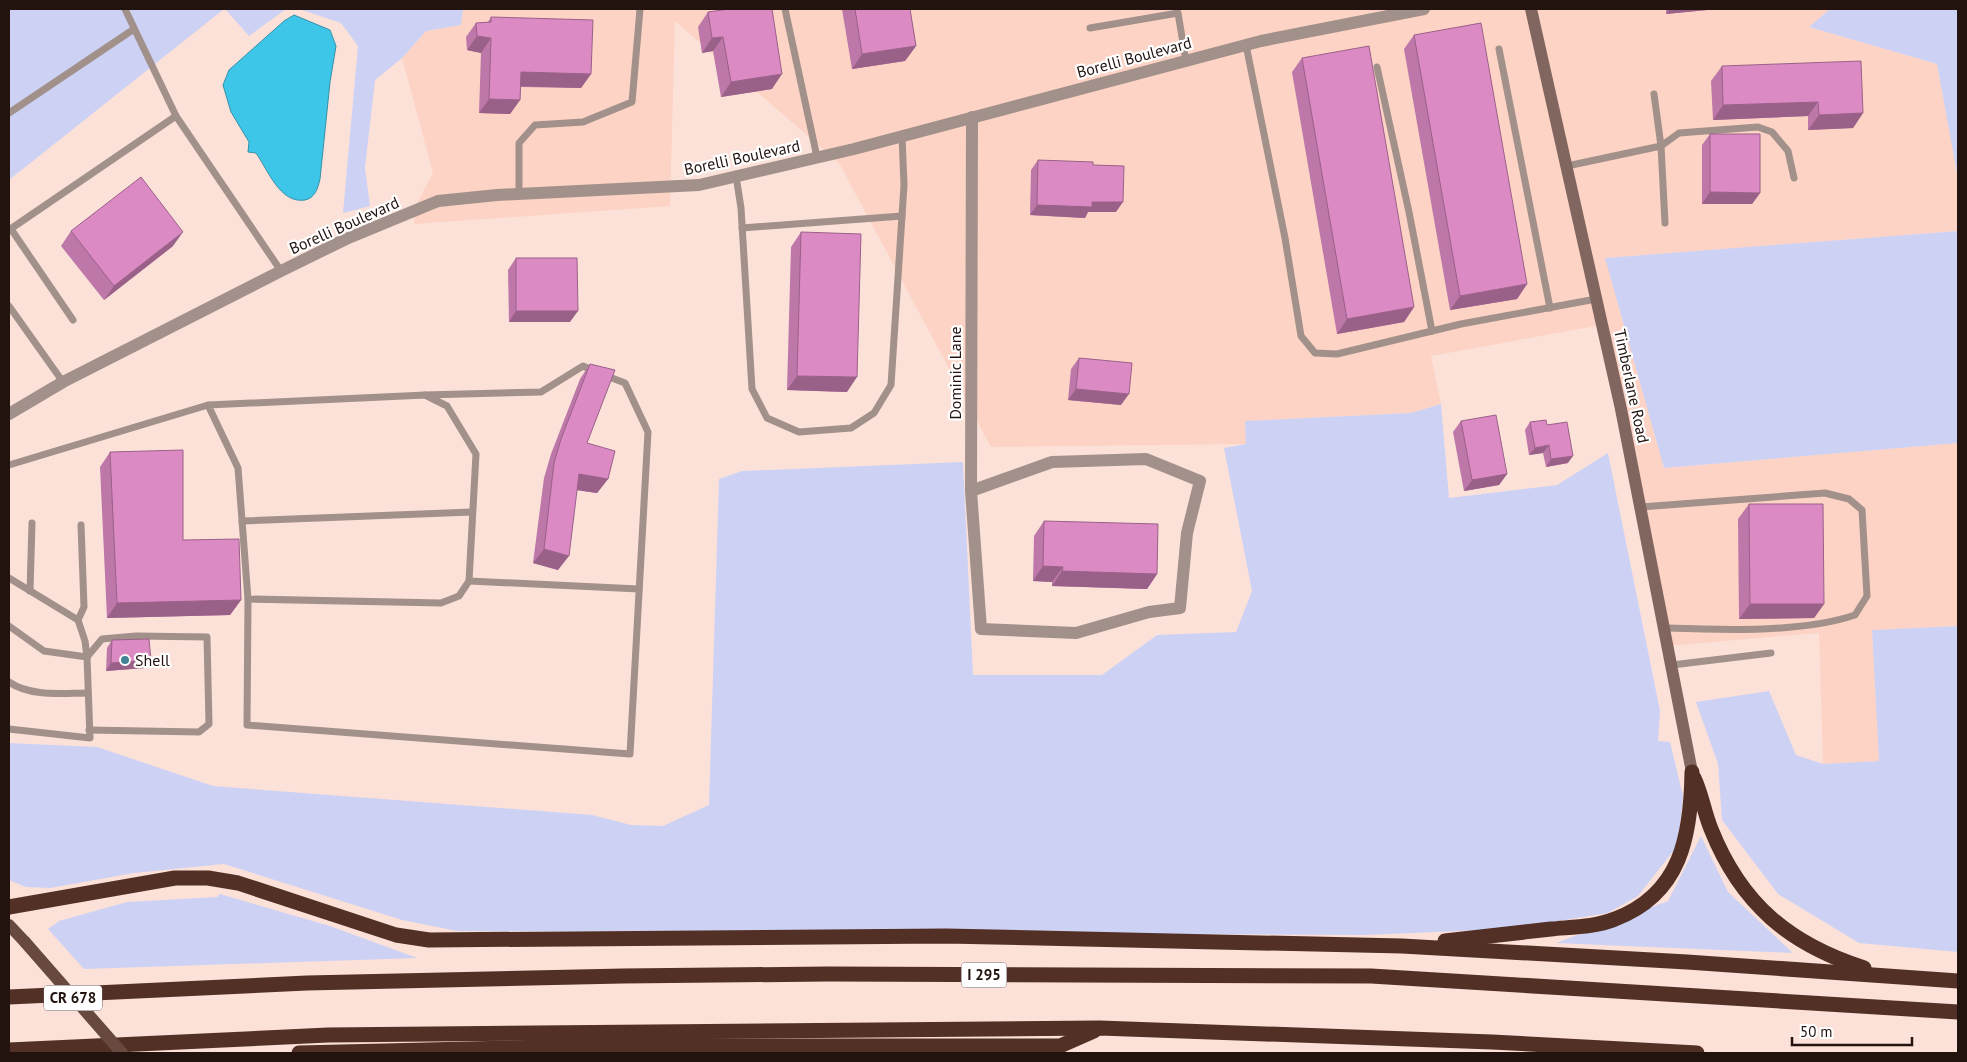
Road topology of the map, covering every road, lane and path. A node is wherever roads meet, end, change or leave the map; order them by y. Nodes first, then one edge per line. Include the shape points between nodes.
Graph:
1 (125, 9) edge
2 (640, 9) edge
3 (785, 9) edge
4 (1424, 9) edge
5 (1532, 9) edge
6 (1090, 28) dead end
7 (134, 29) junction
8 (1246, 45) junction
9 (1498, 49) dead end
10 (1186, 61) junction
11 (1376, 67) dead end
12 (1654, 94) dead end
13 (9, 113) edge
14 (176, 116) junction
15 (972, 116) junction
16 (902, 136) junction
17 (1661, 146) junction
18 (817, 157) junction
19 (1566, 166) junction
20 (736, 176) junction
21 (1794, 178) dead end
22 (519, 195) junction
23 (902, 216) junction
24 (1665, 223) dead end
25 (742, 228) junction
26 (10, 230) edge
27 (281, 271) junction
28 (1596, 299) junction
29 (9, 306) edge
30 (1550, 308) junction
31 (73, 320) dead end
32 (1432, 331) junction
33 (63, 382) junction
34 (425, 395) junction
35 (208, 405) junction
36 (9, 414) edge
37 (9, 465) edge
38 (971, 491) junction
39 (1641, 507) junction
40 (472, 512) junction
41 (242, 521) junction
42 (32, 523) dead end
43 (81, 525) dead end
44 (9, 578) edge
45 (469, 581) junction
46 (639, 589) junction
47 (30, 591) junction
48 (248, 599) junction
49 (78, 620) junction
50 (9, 626) edge
51 (1665, 628) junction
52 (1771, 653) dead end
53 (87, 657) junction
54 (1672, 664) junction
55 (9, 682) edge
56 (88, 693) junction
57 (9, 729) edge
58 (89, 730) junction
59 (1692, 772) junction
60 (9, 907) edge
61 (9, 925) edge
62 (1402, 946) junction
63 (1887, 975) junction
64 (1958, 981) edge
65 (9, 997) edge
66 (1958, 1012) edge
67 (1100, 1028) junction
68 (9, 1050) edge
69 (122, 1053) edge
70 (299, 1053) edge
71 (1698, 1053) edge

1 - 7 lane
2 - 22 lane via 632,102 583,122 535,125 519,143
3 - 18 lane
4 - 8 street, Borelli Boulevard
5 - 19 street, Timberlane Road
6 - 10 lane via 1178,13
7 - 13 lane
7 - 14 lane
8 - 10 street, Borelli Boulevard
8 - 32 lane via 1301,336 1314,354 1337,354
9 - 30 lane
10 - 15 street, Borelli Boulevard
11 - 32 lane
12 - 17 lane
14 - 26 lane
14 - 27 lane
15 - 16 street, Borelli Boulevard
15 - 38 street, Dominic Lane
16 - 18 street, Borelli Boulevard
16 - 23 lane
17 - 19 lane
17 - 21 lane via 1680,133 1758,128 1772,132 1788,151
17 - 24 lane
18 - 20 street, Borelli Boulevard
19 - 28 street, Timberlane Road
20 - 22 street, Borelli Boulevard via 699,185
20 - 25 lane
22 - 27 street, Borelli Boulevard via 438,201 346,239
23 - 25 lane
23 - 25 lane via 892,385 874,413 851,428 799,432 767,418 752,389
26 - 31 lane
27 - 33 street, Borelli Boulevard
28 - 30 lane
28 - 39 street, Timberlane Road
29 - 33 lane
30 - 32 lane
33 - 36 street, Borelli Boulevard
34 - 35 lane
34 - 40 lane via 447,406 476,454
34 - 46 lane via 541,392 583,366 625,383 648,432
35 - 37 lane
35 - 41 lane via 238,468
38 - 38 street, Dominic Lane via 1052,462 1146,459 1200,481 1187,533 1180,608 1149,612 1076,633 981,629
39 - 51 street, Timberlane Road
39 - 51 lane via 1825,493 1849,499 1862,510 1867,596 1855,615 1833,623 1727,630
40 - 41 lane
40 - 45 lane
41 - 48 lane
42 - 47 lane
43 - 49 lane via 84,607
44 - 47 lane
45 - 46 lane
45 - 48 lane via 459,596 441,603
46 - 48 lane via 630,754 247,725
47 - 49 lane
49 - 53 lane via 86,641
50 - 53 lane via 44,652
51 - 54 street, Timberlane Road
52 - 54 lane
53 - 56 lane
53 - 58 lane via 102,639 207,637 208,724 199,732
54 - 59 street, Timberlane Road
55 - 56 lane via 19,689 43,693
56 - 58 lane
57 - 58 lane via 90,738
59 - 62 highway via 1692,812 1680,859 1656,894 1639,908 1614,920 1587,925
59 - 63 highway via 1703,797 1710,828 1727,865 1751,900 1790,934 1823,953
60 - 62 highway via 175,878 208,878 238,883 396,935 429,940 946,936
61 - 69 main road, CR 678, bridge
62 - 63 highway
63 - 64 highway
65 - 66 highway, I 295 via 307,983 623,976 1371,976
67 - 68 highway via 328,1034
67 - 70 highway via 1060,1046 588,1046
67 - 71 highway

